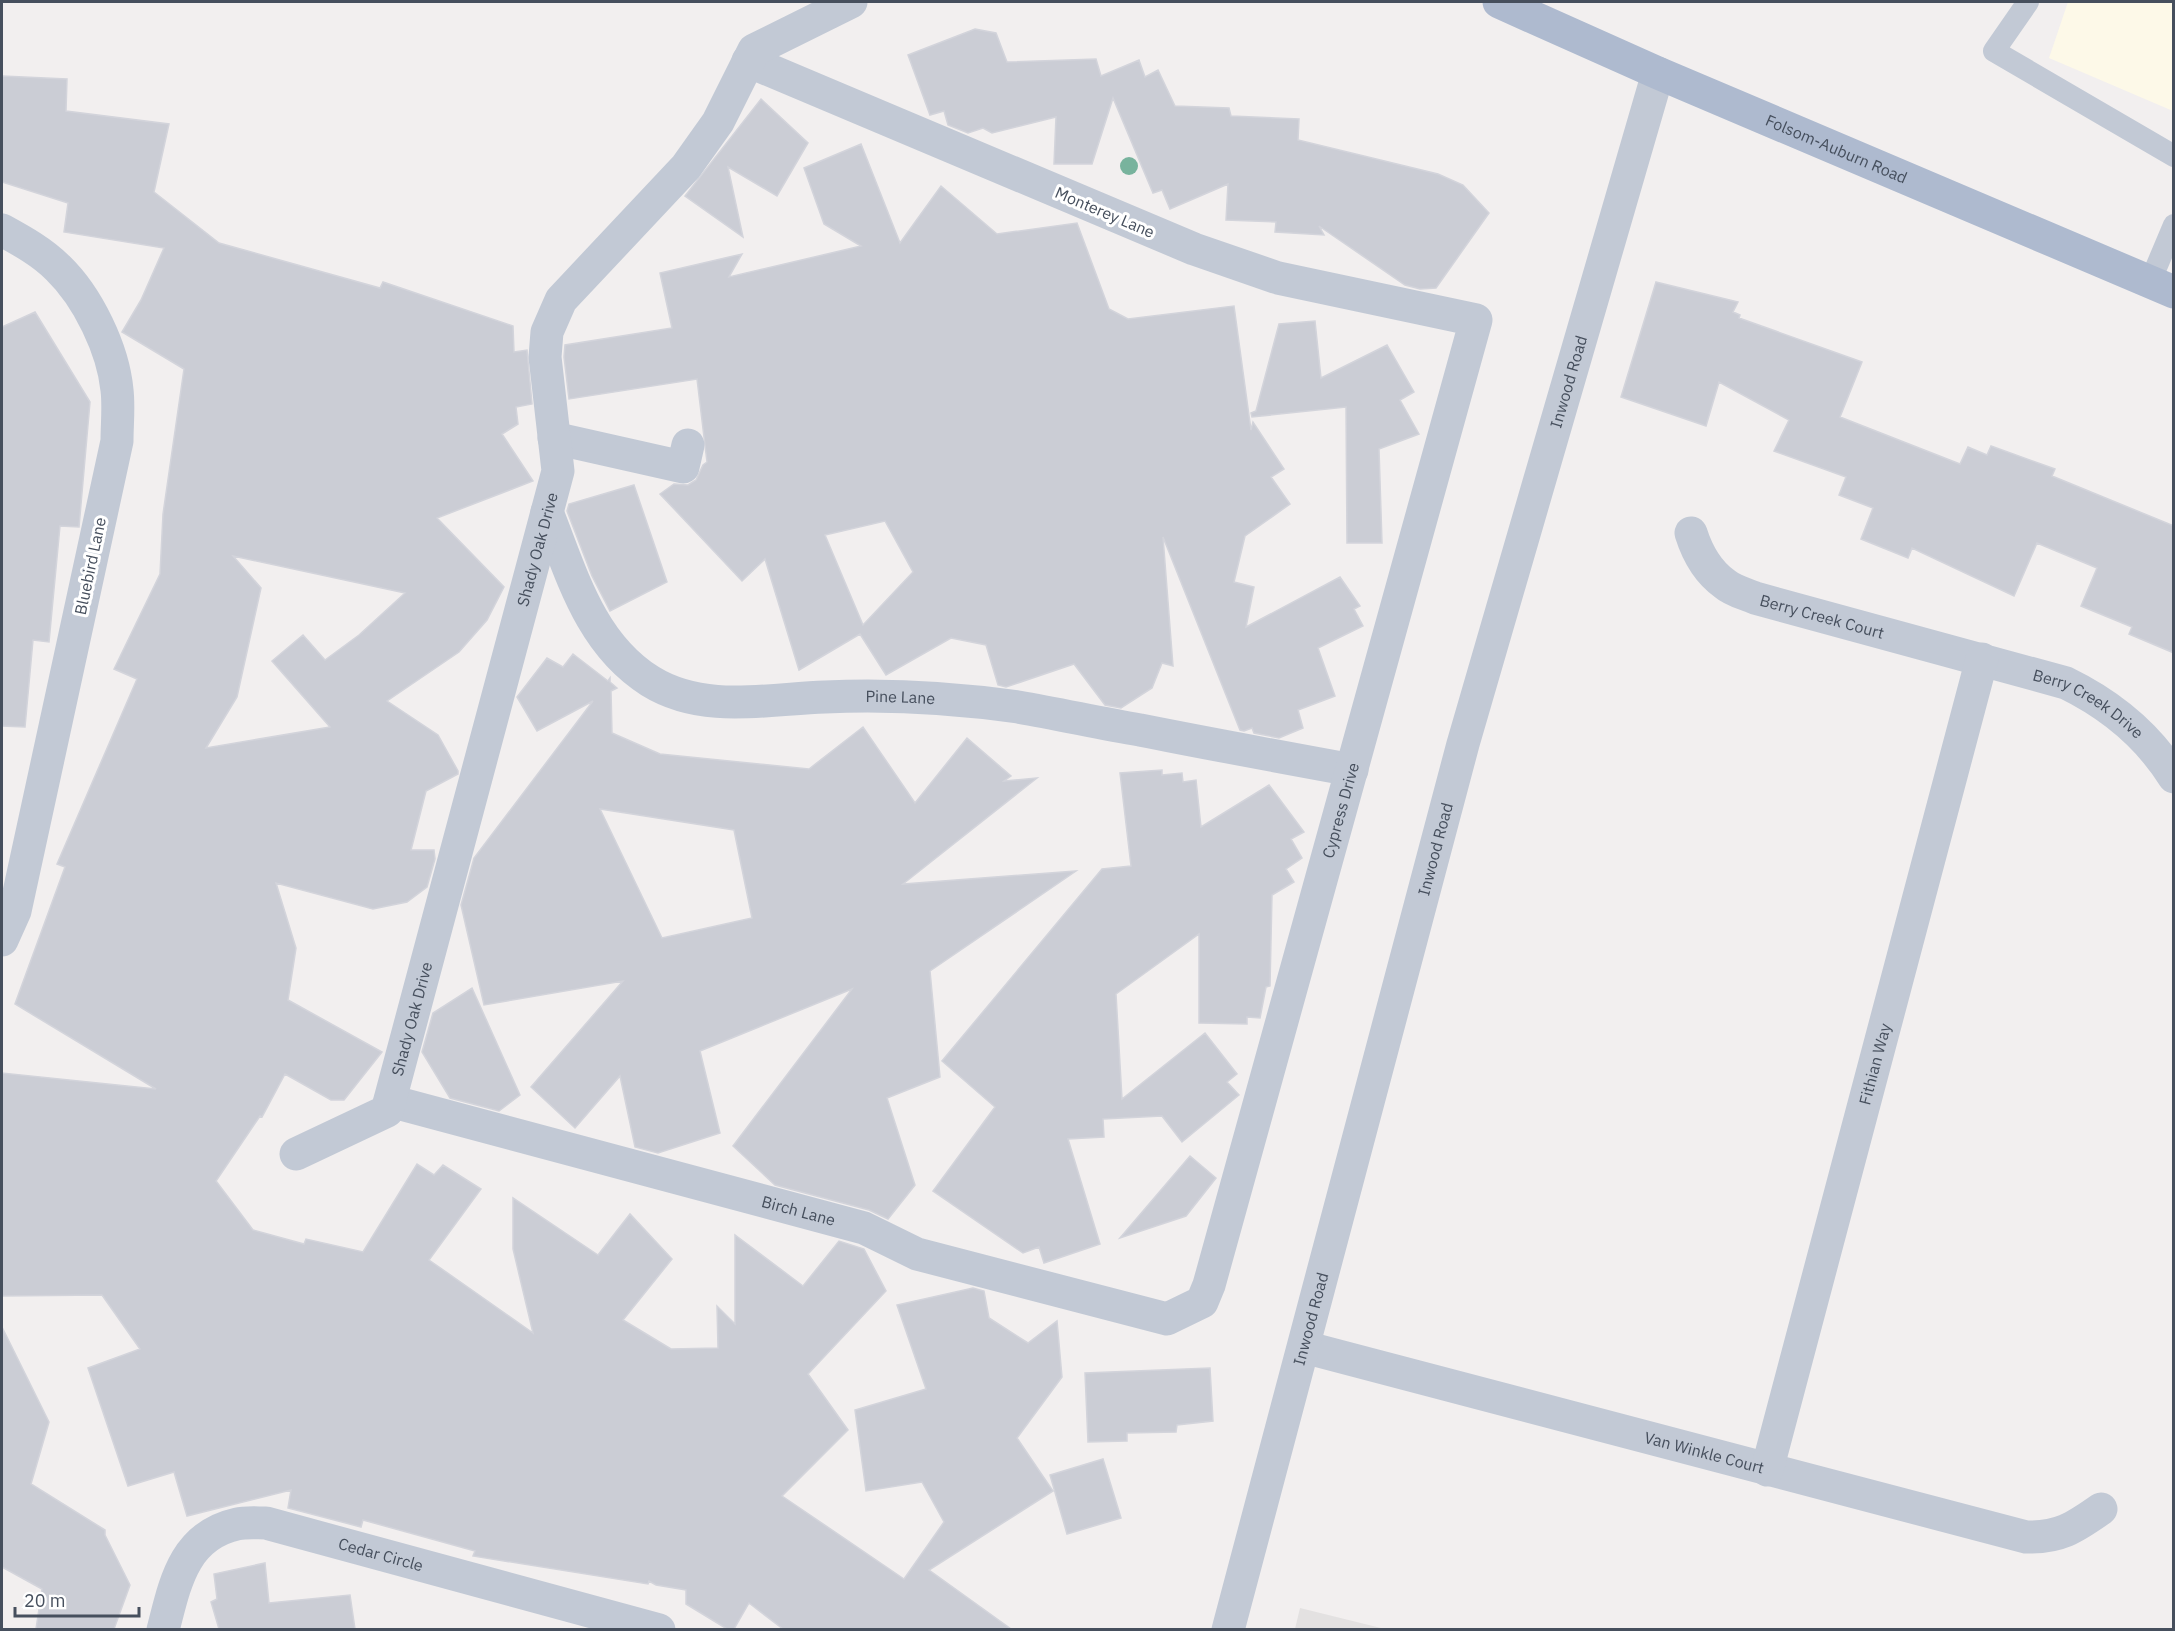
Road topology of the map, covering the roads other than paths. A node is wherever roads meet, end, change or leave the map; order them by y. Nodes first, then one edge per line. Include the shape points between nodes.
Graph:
1 (850, 2) edge
2 (1499, 2) edge
3 (2028, 2) edge
4 (748, 61) junction
5 (1658, 73) junction
6 (2174, 156) edge
7 (2174, 225) edge
8 (2, 230) edge
9 (2162, 287) edge
10 (1476, 320) joint
11 (554, 438) junction
12 (688, 445) dead end
13 (547, 513) junction
14 (1691, 533) dead end
15 (1982, 659) junction
16 (1352, 770) junction
17 (2174, 777) edge
18 (2, 940) edge
19 (390, 1101) junction
20 (296, 1154) dead end
21 (1202, 1302) joint
22 (1304, 1347) junction
23 (1767, 1470) junction
24 (2101, 1509) dead end
25 (163, 1629) edge
26 (659, 1629) edge
27 (1228, 1629) edge

1 - 4 street, Shady Oak Drive via 754,50
2 - 5 main road, Folsom-Auburn Road
3 - 6 lane via 1994,51
4 - 10 street, Monterey Lane via 1194,249 1278,278
4 - 11 street, Shady Oak Drive via 718,122 686,167 561,300 548,332 545,357
5 - 9 main road, Folsom-Auburn Road
5 - 22 street, Inwood Road via 1463,744
7 - 9 lane
8 - 18 street, Bluebird Lane via 31,246 59,269 90,309 108,348 117,390 117,441 15,911
10 - 16 street, Cypress Drive
11 - 12 street via 683,467
11 - 13 street, Shady Oak Drive via 558,471
13 - 16 street, Pine Lane via 585,608 602,637 625,663 652,682 690,698 724,703 826,697 931,698 1017,707
13 - 19 street, Shady Oak Drive
14 - 15 street, Berry Creek Court via 1704,562 1725,585 1755,598
15 - 17 street, Berry Creek Drive via 2066,683 2094,697 2144,736
15 - 23 street, Fithian Way
16 - 21 street, Cypress Drive
19 - 20 street via 387,1111
19 - 21 street, Birch Lane via 864,1228 917,1254 1167,1318
22 - 23 street, Van Winkle Court
22 - 27 street, Inwood Road
23 - 24 street, Van Winkle Court via 2026,1537 2073,1529
25 - 26 street, Cedar Circle via 178,1575 191,1552 212,1533 238,1524 266,1523

